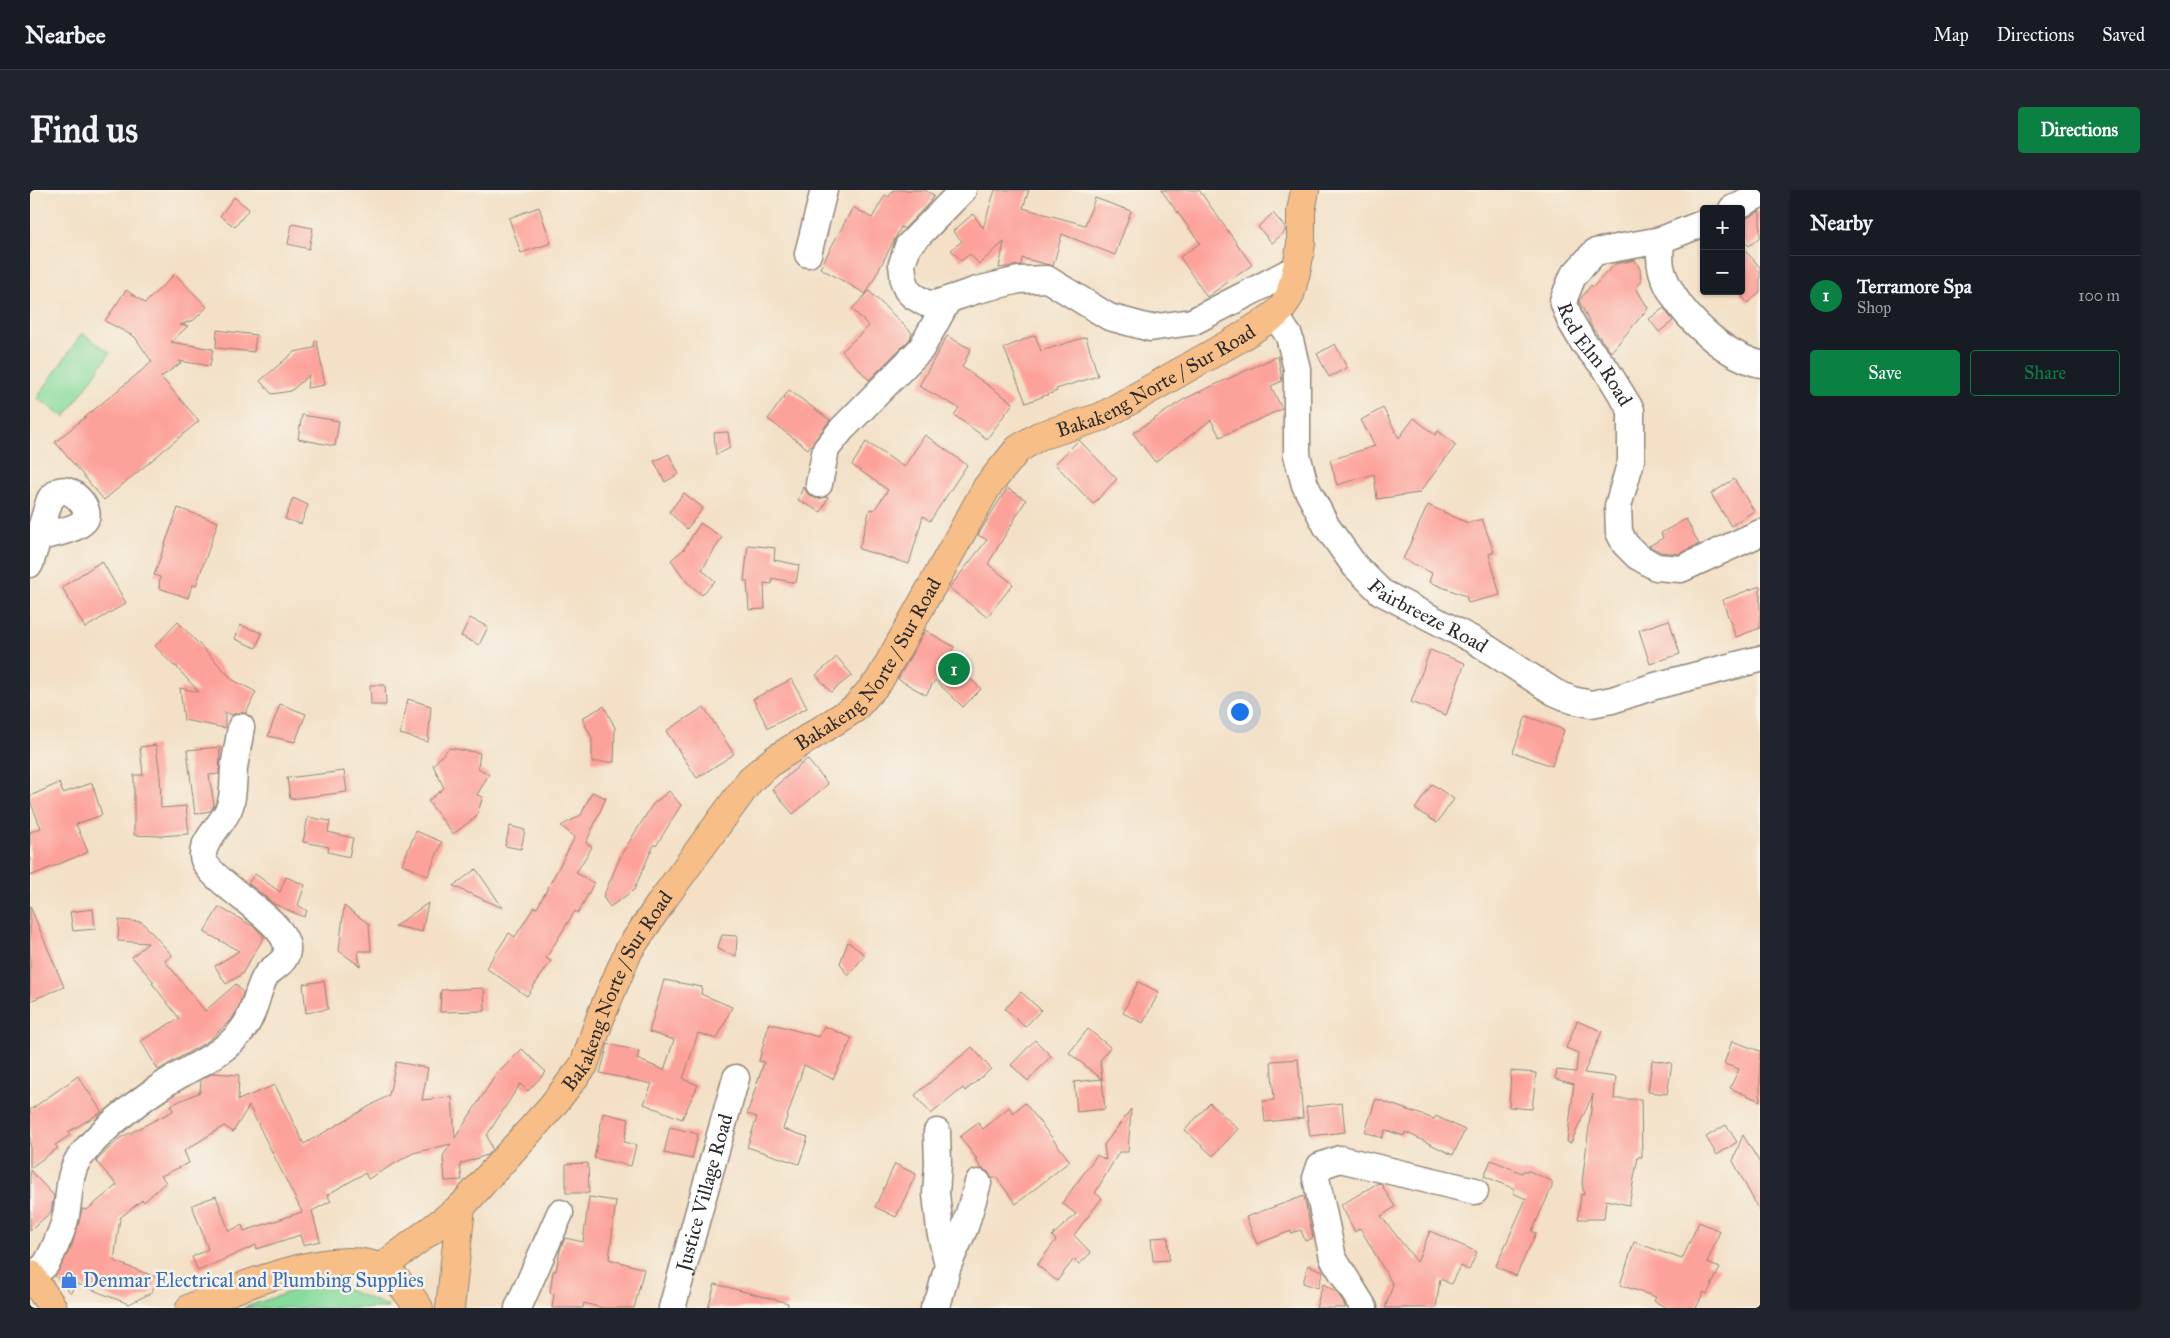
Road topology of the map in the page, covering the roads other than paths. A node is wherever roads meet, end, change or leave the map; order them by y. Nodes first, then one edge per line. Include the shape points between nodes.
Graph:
1 (824, 190) edge
2 (963, 190) edge
3 (1304, 190) edge
4 (1700, 225) edge
5 (1661, 240) junction
6 (808, 254) dead end
7 (1297, 268) junction
8 (948, 300) junction
9 (1275, 315) junction
10 (1757, 360) edge
11 (819, 484) dead end
12 (1760, 533) edge
13 (40, 537) dead end
14 (30, 564) edge
15 (1760, 658) edge
16 (241, 727) dead end
17 (736, 1078) dead end
18 (937, 1132) dead end
19 (978, 1183) dead end
20 (1475, 1191) dead end
21 (461, 1207) junction
22 (560, 1213) dead end
23 (948, 1265) junction
24 (381, 1268) junction
25 (31, 1275) edge
26 (53, 1308) edge
27 (190, 1308) edge
28 (418, 1308) edge
29 (450, 1308) edge
30 (518, 1308) edge
31 (672, 1308) edge
32 (934, 1308) edge
33 (1364, 1308) edge

1 - 6 street
2 - 8 street via 908,246 902,264 904,283 913,296 930,304
3 - 7 main road, Bakakeng Norte / Sur Road
4 - 5 street, Red Elm Road
5 - 10 street via 1662,272 1670,291 1693,321 1716,342
5 - 12 street, Red Elm Road via 1595,252 1573,276 1563,301 1583,342 1606,369 1631,410 1631,461 1618,506 1619,532 1637,556 1656,567 1681,569
7 - 8 street via 1192,322 1150,328 1109,317 1047,279 1019,280
7 - 9 main road, Bakakeng Norte / Sur Road via 1290,295
8 - 11 street via 921,349 842,429 826,450
9 - 15 street, Fairbreeze Road via 1290,336 1297,369 1297,455 1305,485 1327,527 1355,566 1381,592 1479,643 1554,692 1590,704
9 - 21 main road, Bakakeng Norte / Sur Road via 1101,417 1040,436 1018,449 987,488 879,681 854,709 774,760 751,779 629,950 584,1065 552,1106
13 - 14 street
16 - 25 street via 230,806 206,845 203,856 215,876 265,916 286,942 286,956 266,975 243,1030 209,1059 142,1100 79,1158 73,1171 60,1233 46,1264
17 - 31 street, Justice Village Road
18 - 23 street via 936,1194
19 - 23 street via 965,1227
20 - 33 street via 1340,1159 1320,1166 1316,1178 1333,1258
21 - 24 main road, Bakakeng Norte / Sur Road
21 - 29 main road
22 - 30 street
23 - 32 street
24 - 27 main road via 361,1264 321,1264 220,1294
24 - 28 main road via 403,1286
25 - 26 main road

